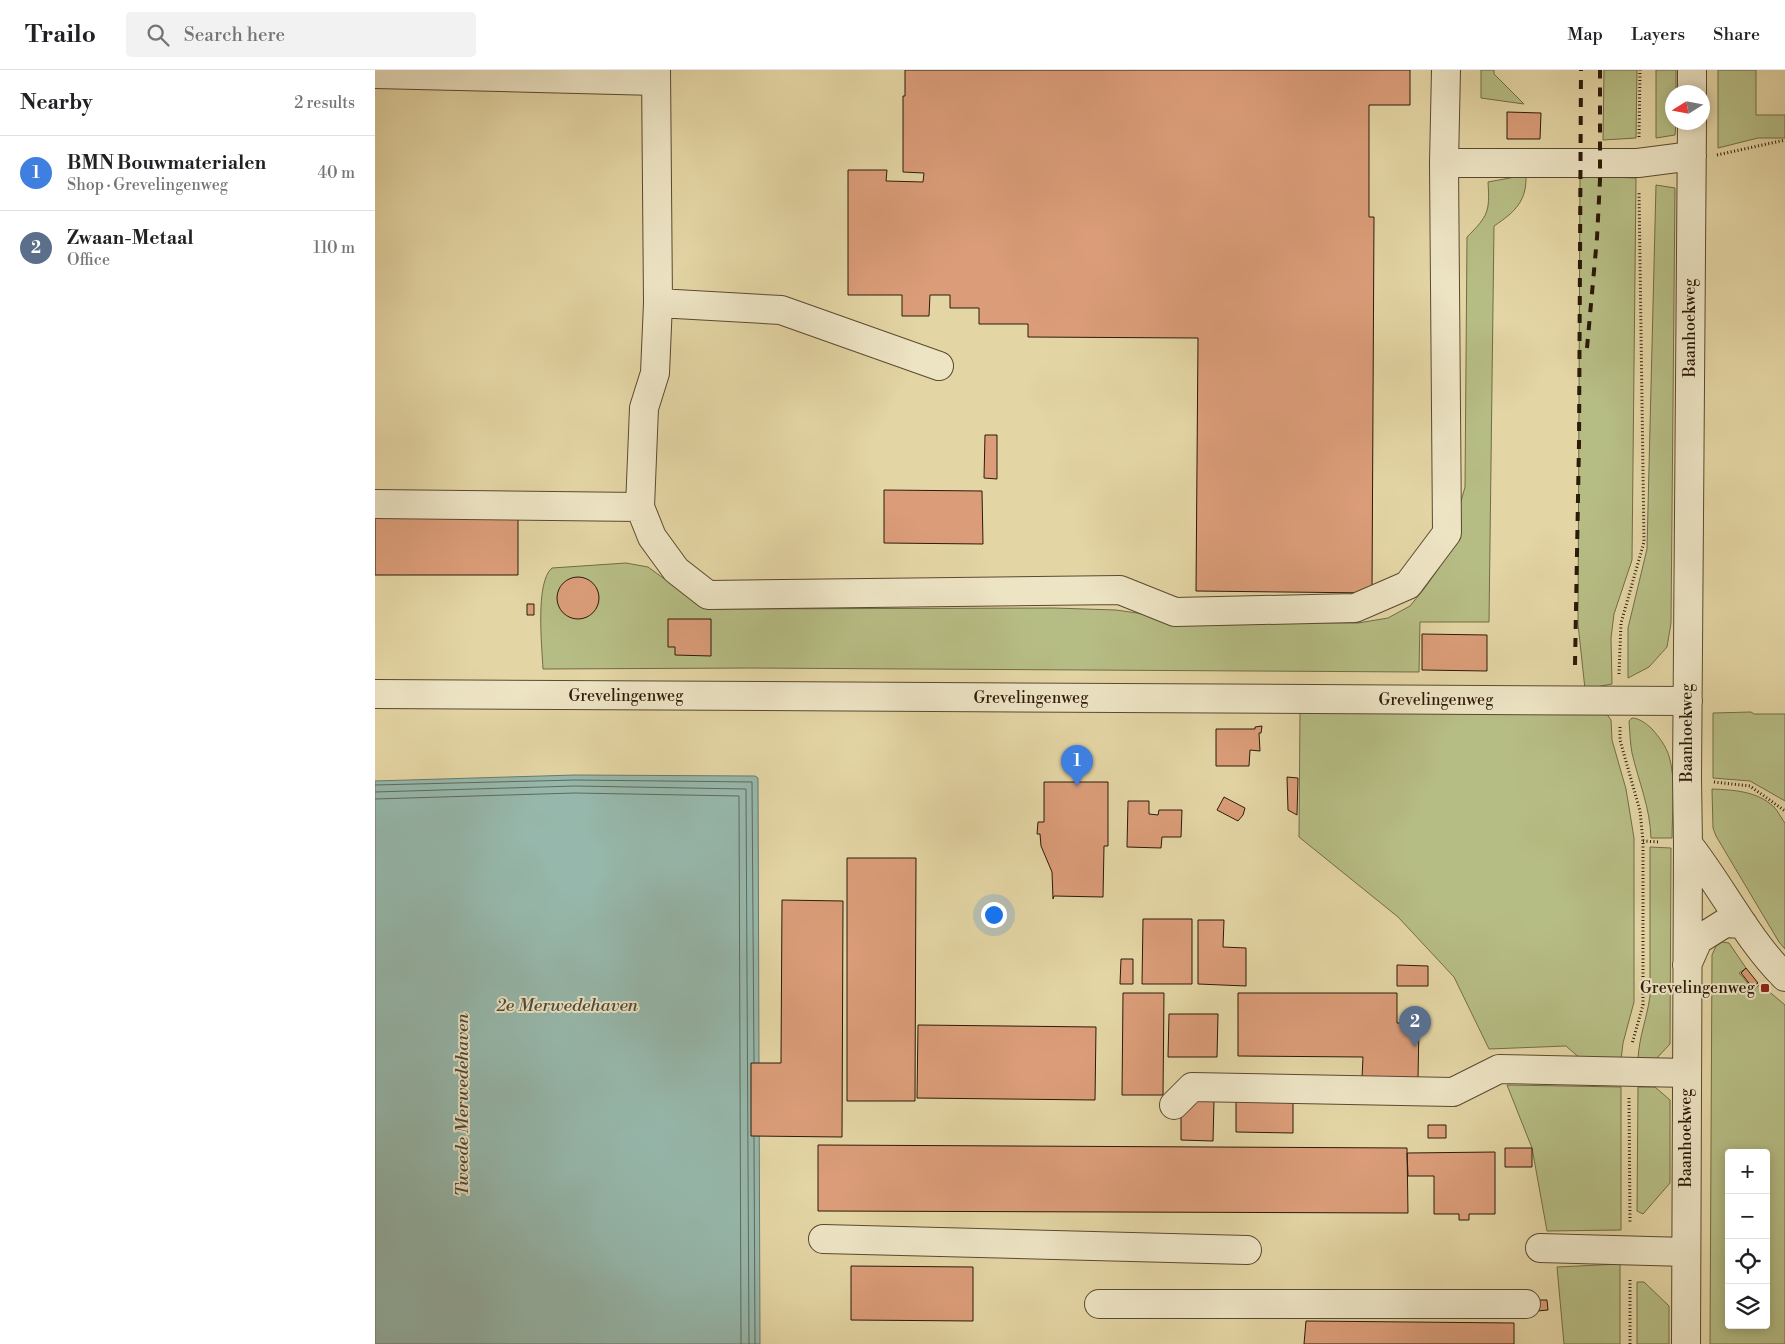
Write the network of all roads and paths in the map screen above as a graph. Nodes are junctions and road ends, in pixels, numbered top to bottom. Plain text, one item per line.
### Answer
1 (1446, 70) edge
2 (1692, 70) edge
3 (375, 74) edge
4 (656, 75) edge
5 (1692, 85) edge
6 (1692, 130) edge
7 (1785, 140) edge
8 (1692, 156) junction
9 (1444, 162) junction
10 (658, 303) junction
11 (939, 366) dead end
12 (375, 504) edge
13 (641, 507) junction
14 (375, 694) edge
15 (1687, 702) junction
16 (1687, 778) junction
17 (1785, 811) edge
18 (1688, 844) junction
19 (1743, 924) junction
20 (1687, 965) junction
21 (1785, 977) edge
22 (1687, 1072) junction
23 (1174, 1106) dead end
24 (823, 1239) dead end
25 (1540, 1248) dead end
26 (1247, 1250) dead end
27 (1686, 1252) junction
28 (1099, 1304) dead end
29 (1526, 1304) dead end
30 (1685, 1344) edge

1 - 9 street
2 - 5 street
3 - 4 street
4 - 10 street
6 - 8 street, Baanhoekweg
7 - 8 path
8 - 9 street
8 - 15 street, Baanhoekweg
9 - 13 street
10 - 11 street
10 - 13 street
12 - 13 street
14 - 15 street, Grevelingenweg
15 - 16 street, Baanhoekweg
16 - 17 path
16 - 18 street, Baanhoekweg
18 - 19 street
18 - 20 street, Baanhoekweg
19 - 20 street
19 - 21 street
20 - 22 street, Baanhoekweg
22 - 23 street
22 - 27 street, Baanhoekweg
24 - 26 street
25 - 27 street
27 - 30 street, Baanhoekweg
28 - 29 street

